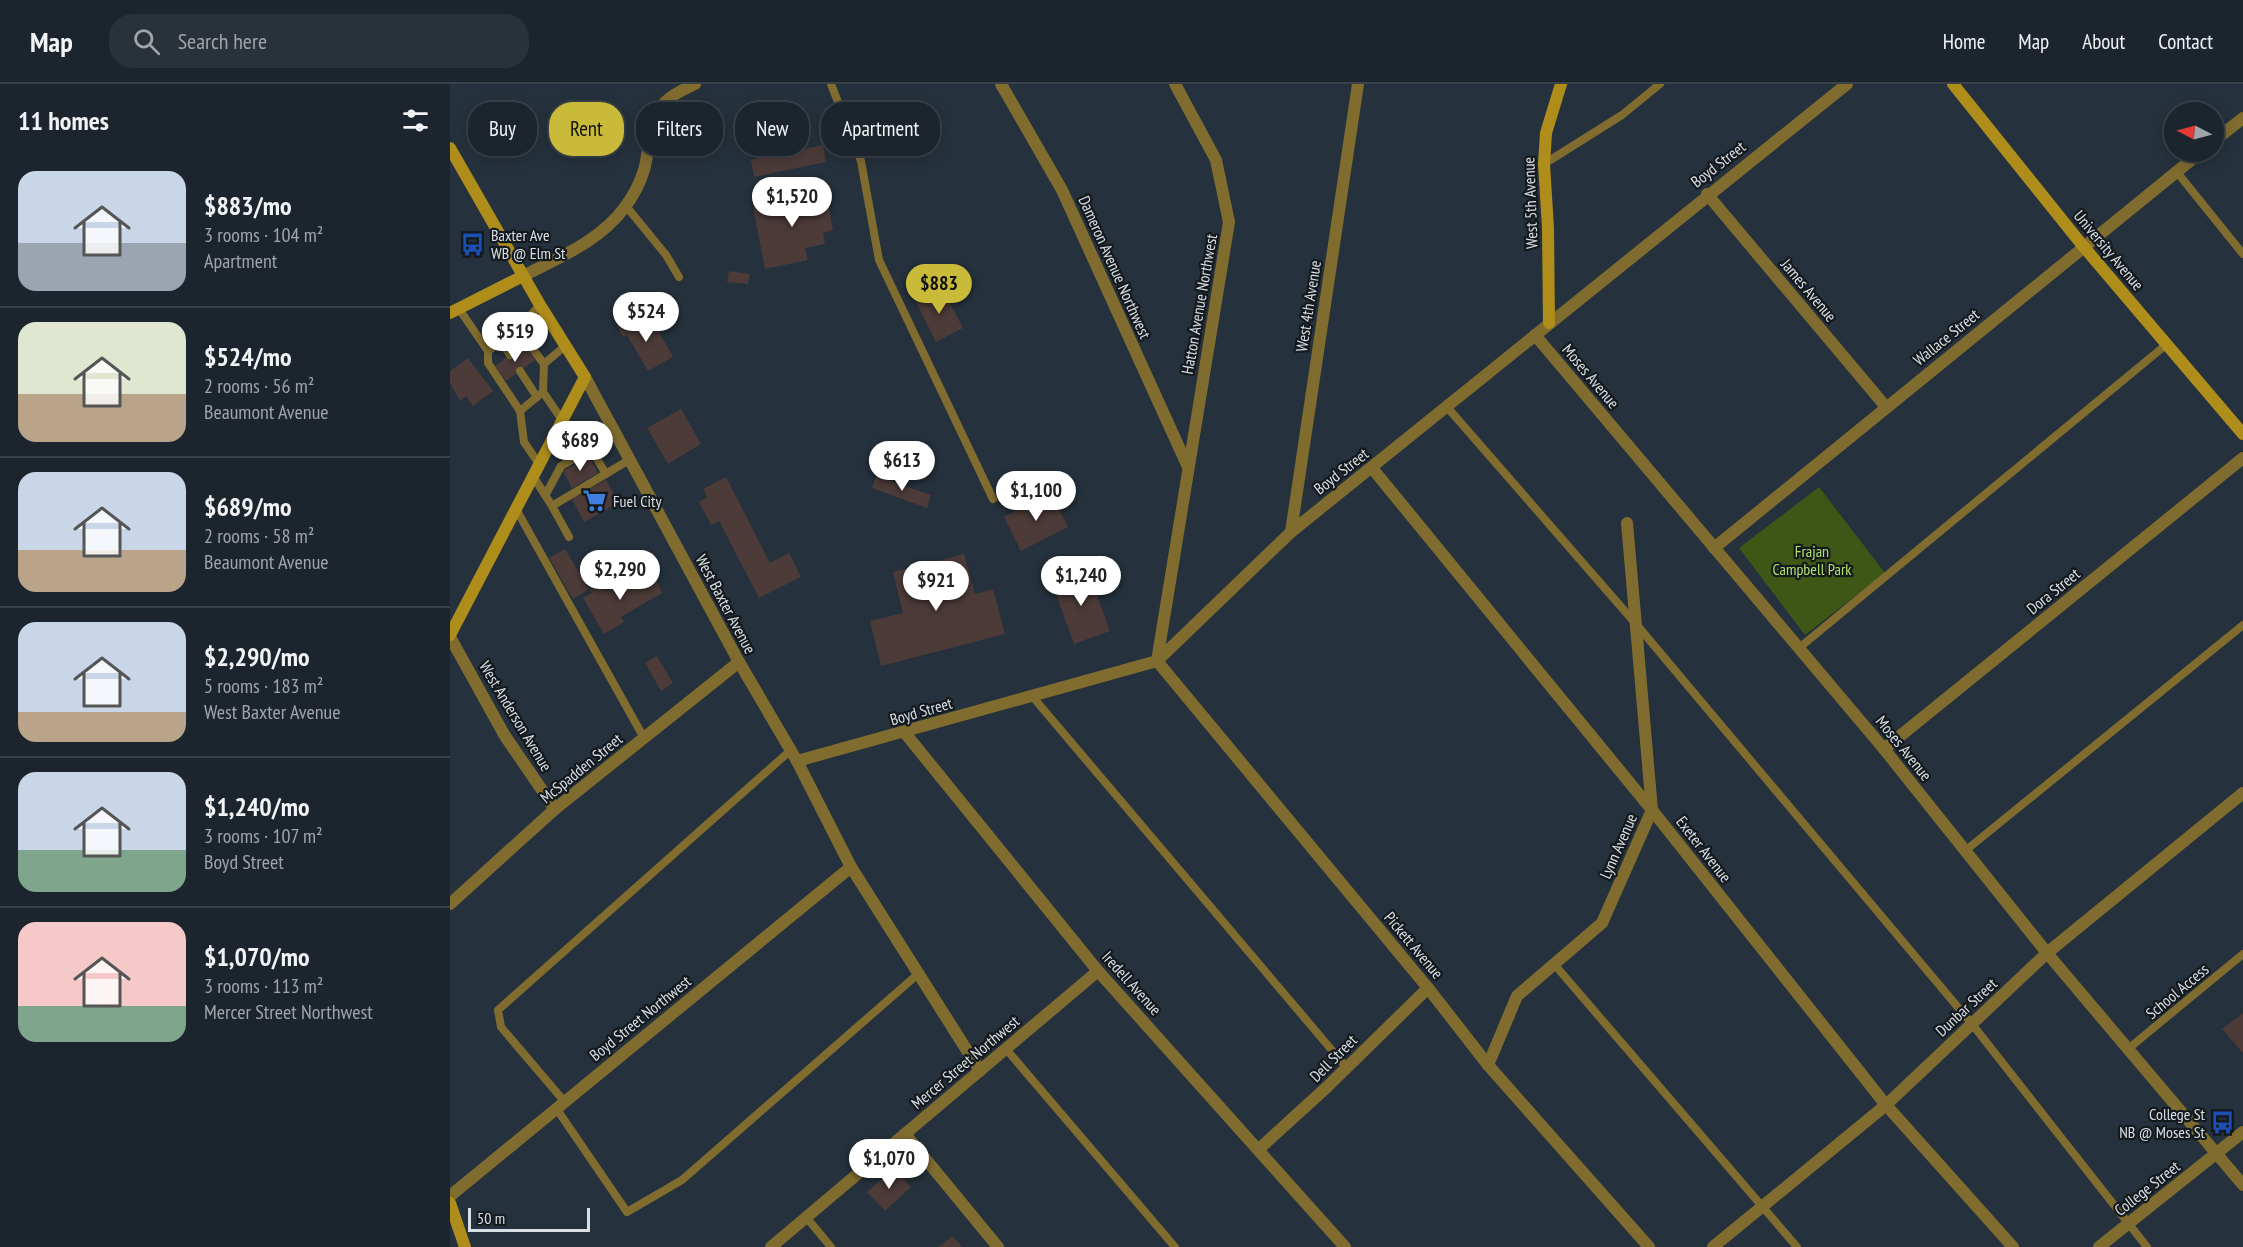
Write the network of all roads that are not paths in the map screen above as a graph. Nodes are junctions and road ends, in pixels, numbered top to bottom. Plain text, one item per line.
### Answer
1 (695, 84) edge
2 (831, 84) edge
3 (1001, 84) edge
4 (1174, 84) edge
5 (1358, 84) edge
6 (1561, 84) edge
7 (1659, 84) edge
8 (1846, 84) edge
9 (1953, 84) edge
10 (2243, 118) edge
11 (2224, 133) edge
12 (450, 148) edge
13 (2188, 162) edge
14 (1544, 164) junction
15 (2176, 171) junction
16 (1707, 194) junction
17 (626, 206) junction
18 (2084, 246) junction
19 (2243, 254) edge
20 (523, 276) junction
21 (679, 277) dead end
22 (540, 305) junction
23 (454, 311) edge
24 (1550, 323) junction
25 (518, 329) junction
26 (1535, 335) junction
27 (501, 340) junction
28 (2167, 344) junction
29 (566, 346) junction
30 (488, 351) junction
31 (510, 355) dead end
32 (544, 364) junction
33 (520, 371) dead end
34 (585, 377) junction
35 (540, 394) junction
36 (1447, 407) junction
37 (1887, 407) junction
38 (519, 411) junction
39 (562, 420) junction
40 (2243, 434) edge
41 (616, 435) junction
42 (591, 449) junction
43 (2243, 458) edge
44 (629, 460) junction
45 (539, 464) junction
46 (1188, 468) junction
47 (1372, 468) junction
48 (606, 474) junction
49 (533, 476) junction
50 (546, 494) junction
51 (993, 499) dead end
52 (552, 506) junction
53 (516, 509) junction
54 (1627, 523) dead end
55 (1291, 532) junction
56 (569, 537) dead end
57 (1714, 548) junction
58 (1636, 624) junction
59 (2243, 625) edge
60 (450, 636) edge
61 (1799, 648) junction
62 (1157, 661) junction
63 (739, 662) junction
64 (1032, 696) junction
65 (904, 733) junction
66 (644, 738) junction
67 (1884, 749) junction
68 (794, 755) junction
69 (2243, 793) edge
70 (555, 809) junction
71 (1652, 810) junction
72 (1965, 851) junction
73 (851, 867) junction
74 (450, 904) edge
75 (2046, 953) junction
76 (2243, 954) edge
77 (1554, 964) junction
78 (1098, 971) junction
79 (918, 974) junction
80 (1428, 988) junction
81 (1972, 1024) junction
82 (1006, 1049) junction
83 (2128, 1049) junction
84 (1488, 1065) junction
85 (1347, 1068) junction
86 (980, 1071) junction
87 (560, 1104) junction
88 (1886, 1105) junction
89 (2243, 1132) edge
90 (905, 1134) junction
91 (1258, 1149) junction
92 (2217, 1154) junction
93 (2243, 1185) edge
94 (450, 1196) edge
95 (450, 1203) edge
96 (1762, 1207) junction
97 (806, 1217) junction
98 (2128, 1224) junction
99 (465, 1247) edge
100 (771, 1247) edge
101 (831, 1247) edge
102 (998, 1247) edge
103 (1175, 1247) edge
104 (1345, 1247) edge
105 (1649, 1247) edge
106 (1713, 1247) edge
107 (1797, 1247) edge
108 (2013, 1247) edge
109 (2099, 1247) edge
110 (2146, 1247) edge

1 - 17 street
2 - 51 lane
3 - 46 street, Dameron Avenue Northwest
4 - 46 street, Hatton Avenue Northwest
5 - 55 street, West 4th Avenue
6 - 14 street, West 5th Avenue
7 - 14 lane
8 - 16 street, Boyd Street
9 - 18 street, University Avenue
10 - 11 street
12 - 20 street, West Baxter Avenue
13 - 15 street, Wallace Street
14 - 24 street, West 5th Avenue
15 - 18 street, Wallace Street
15 - 19 lane
16 - 24 street, Boyd Street
16 - 37 street, James Avenue
17 - 20 street
17 - 21 lane
18 - 28 street, University Avenue
18 - 37 street, Wallace Street
20 - 22 street, West Baxter Avenue
20 - 23 street
22 - 25 lane
22 - 29 street, West Baxter Avenue
23 - 30 lane
24 - 26 street, Boyd Street
25 - 27 lane
25 - 32 lane
26 - 36 street, Boyd Street
26 - 57 street, Moses Avenue
27 - 30 lane
27 - 31 lane
28 - 40 street, University Avenue
28 - 61 lane
29 - 32 lane
29 - 34 street, West Baxter Avenue
30 - 38 lane
32 - 35 lane
33 - 35 lane
34 - 39 street
34 - 41 street, West Baxter Avenue
35 - 38 lane
35 - 39 lane
36 - 47 street, Boyd Street
36 - 58 lane
37 - 57 street, Wallace Street
38 - 45 lane
39 - 45 street
41 - 42 lane
41 - 44 street, West Baxter Avenue
42 - 48 lane
42 - 50 lane
43 - 67 street, Dora Street
44 - 48 lane
44 - 63 street, West Baxter Avenue
45 - 49 street
46 - 62 street, Hatton Avenue Northwest
47 - 55 street, Boyd Street
47 - 71 street, Exeter Avenue
48 - 52 lane
49 - 50 lane
49 - 53 street
50 - 52 lane
52 - 56 lane
53 - 60 street
53 - 66 lane
54 - 58 street, Lynn Avenue
55 - 62 street, Boyd Street
57 - 61 street, Moses Avenue
58 - 71 street, Lynn Avenue
58 - 81 lane
59 - 72 lane
60 - 70 street, West Anderson Avenue
61 - 67 street, Moses Avenue
62 - 64 street, Boyd Street
62 - 80 street, Pickett Avenue
63 - 66 street, McSpadden Street
63 - 68 street, West Baxter Avenue
64 - 65 street, Boyd Street
64 - 85 lane
65 - 68 street, Boyd Street
65 - 78 street, Iredell Avenue
66 - 70 street, McSpadden Street
67 - 72 street, Moses Avenue
68 - 73 street, West Baxter Avenue
68 - 87 lane
69 - 75 street, Dunbar Street
70 - 74 street, McSpadden Street
71 - 77 street, Lynn Avenue
71 - 88 street, Exeter Avenue
72 - 75 street, Moses Avenue
73 - 79 street, West Baxter Avenue
73 - 87 street, Boyd Street Northwest
75 - 81 street, Dunbar Street
75 - 83 street, Moses Avenue
76 - 83 lane, School Access
77 - 84 street, Lynn Avenue
77 - 96 lane
78 - 82 street, Mercer Street Northwest
78 - 91 street, Iredell Avenue
79 - 86 street, West Baxter Avenue
79 - 87 lane
80 - 84 street, Pickett Avenue
80 - 85 street, Dell Street
81 - 88 street, Dunbar Street
81 - 98 lane
82 - 86 street, Mercer Street Northwest
82 - 103 lane
83 - 92 street, Moses Avenue
84 - 105 street, Pickett Avenue
85 - 91 street, Dell Street
86 - 90 street, Mercer Street Northwest
87 - 94 street, Boyd Street Northwest
88 - 96 street, Dunbar Street
88 - 108 street, Exeter Avenue
89 - 92 street, College Street
90 - 97 street, Mercer Street Northwest
90 - 102 street
91 - 104 street, Iredell Avenue
92 - 93 street, Moses Avenue
92 - 98 street, College Street
95 - 99 street
96 - 106 street, Dunbar Street
96 - 107 lane
97 - 100 street, Mercer Street Northwest
97 - 101 lane
98 - 109 street, College Street
98 - 110 lane

